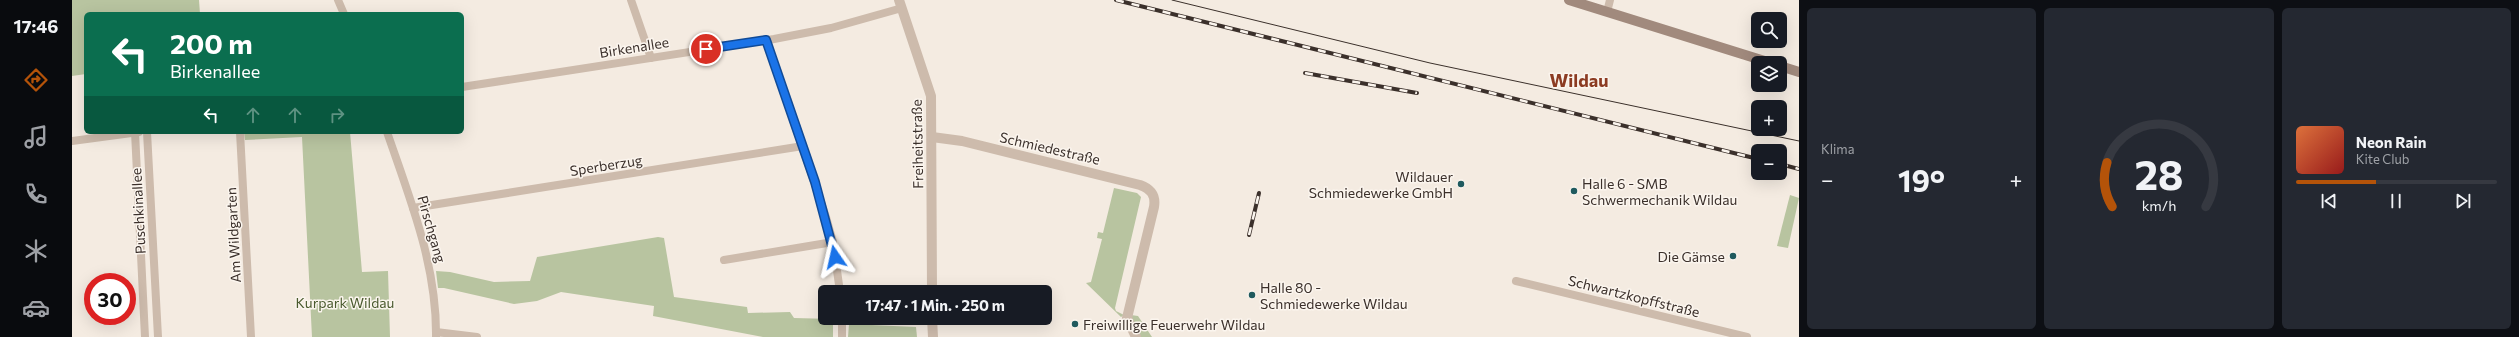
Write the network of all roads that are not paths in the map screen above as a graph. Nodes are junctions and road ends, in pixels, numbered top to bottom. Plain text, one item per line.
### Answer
1 (338, 0) edge
2 (631, 0) edge
3 (1569, 0) edge
4 (1610, 0) edge
5 (900, 4) edge
6 (343, 12) edge
7 (1607, 12) junction
8 (766, 40) junction
9 (1751, 57) edge
10 (650, 58) junction
11 (1787, 68) edge
12 (1799, 72) edge
13 (464, 87) edge
14 (121, 134) edge
15 (135, 134) edge
16 (147, 134) edge
17 (240, 134) edge
18 (388, 134) edge
19 (932, 137) junction
20 (72, 141) edge
21 (803, 146) junction
22 (414, 208) junction
23 (833, 242) junction
24 (724, 260) dead end
25 (1516, 281) dead end
26 (839, 285) edge
27 (932, 285) edge
28 (842, 325) edge
29 (932, 325) edge
30 (436, 335) edge
31 (145, 337) edge
32 (158, 337) edge
33 (251, 337) edge
34 (477, 337) edge
35 (842, 337) edge
36 (932, 337) edge
37 (1136, 337) edge
38 (1747, 337) edge

1 - 6 street
2 - 10 street
3 - 7 main road
4 - 7 street
5 - 8 street, Birkenallee
5 - 19 street, Freiheitstraße
7 - 9 main road
8 - 10 street, Birkenallee
8 - 21 street
10 - 13 street, Birkenallee
11 - 12 main road
14 - 20 street
15 - 31 street, Puschkinallee
16 - 32 street, Puschkinallee
17 - 33 street, Am Wildgarten
18 - 22 street, Pirschgang
19 - 27 street, Freiheitstraße
19 - 37 street, Schmiedestraße
21 - 22 street, Sperberzug
21 - 23 street
22 - 30 street, Pirschgang
23 - 24 street
23 - 26 street
25 - 38 street, Schwartzkopffstraße
28 - 35 street
29 - 36 street
30 - 34 street

